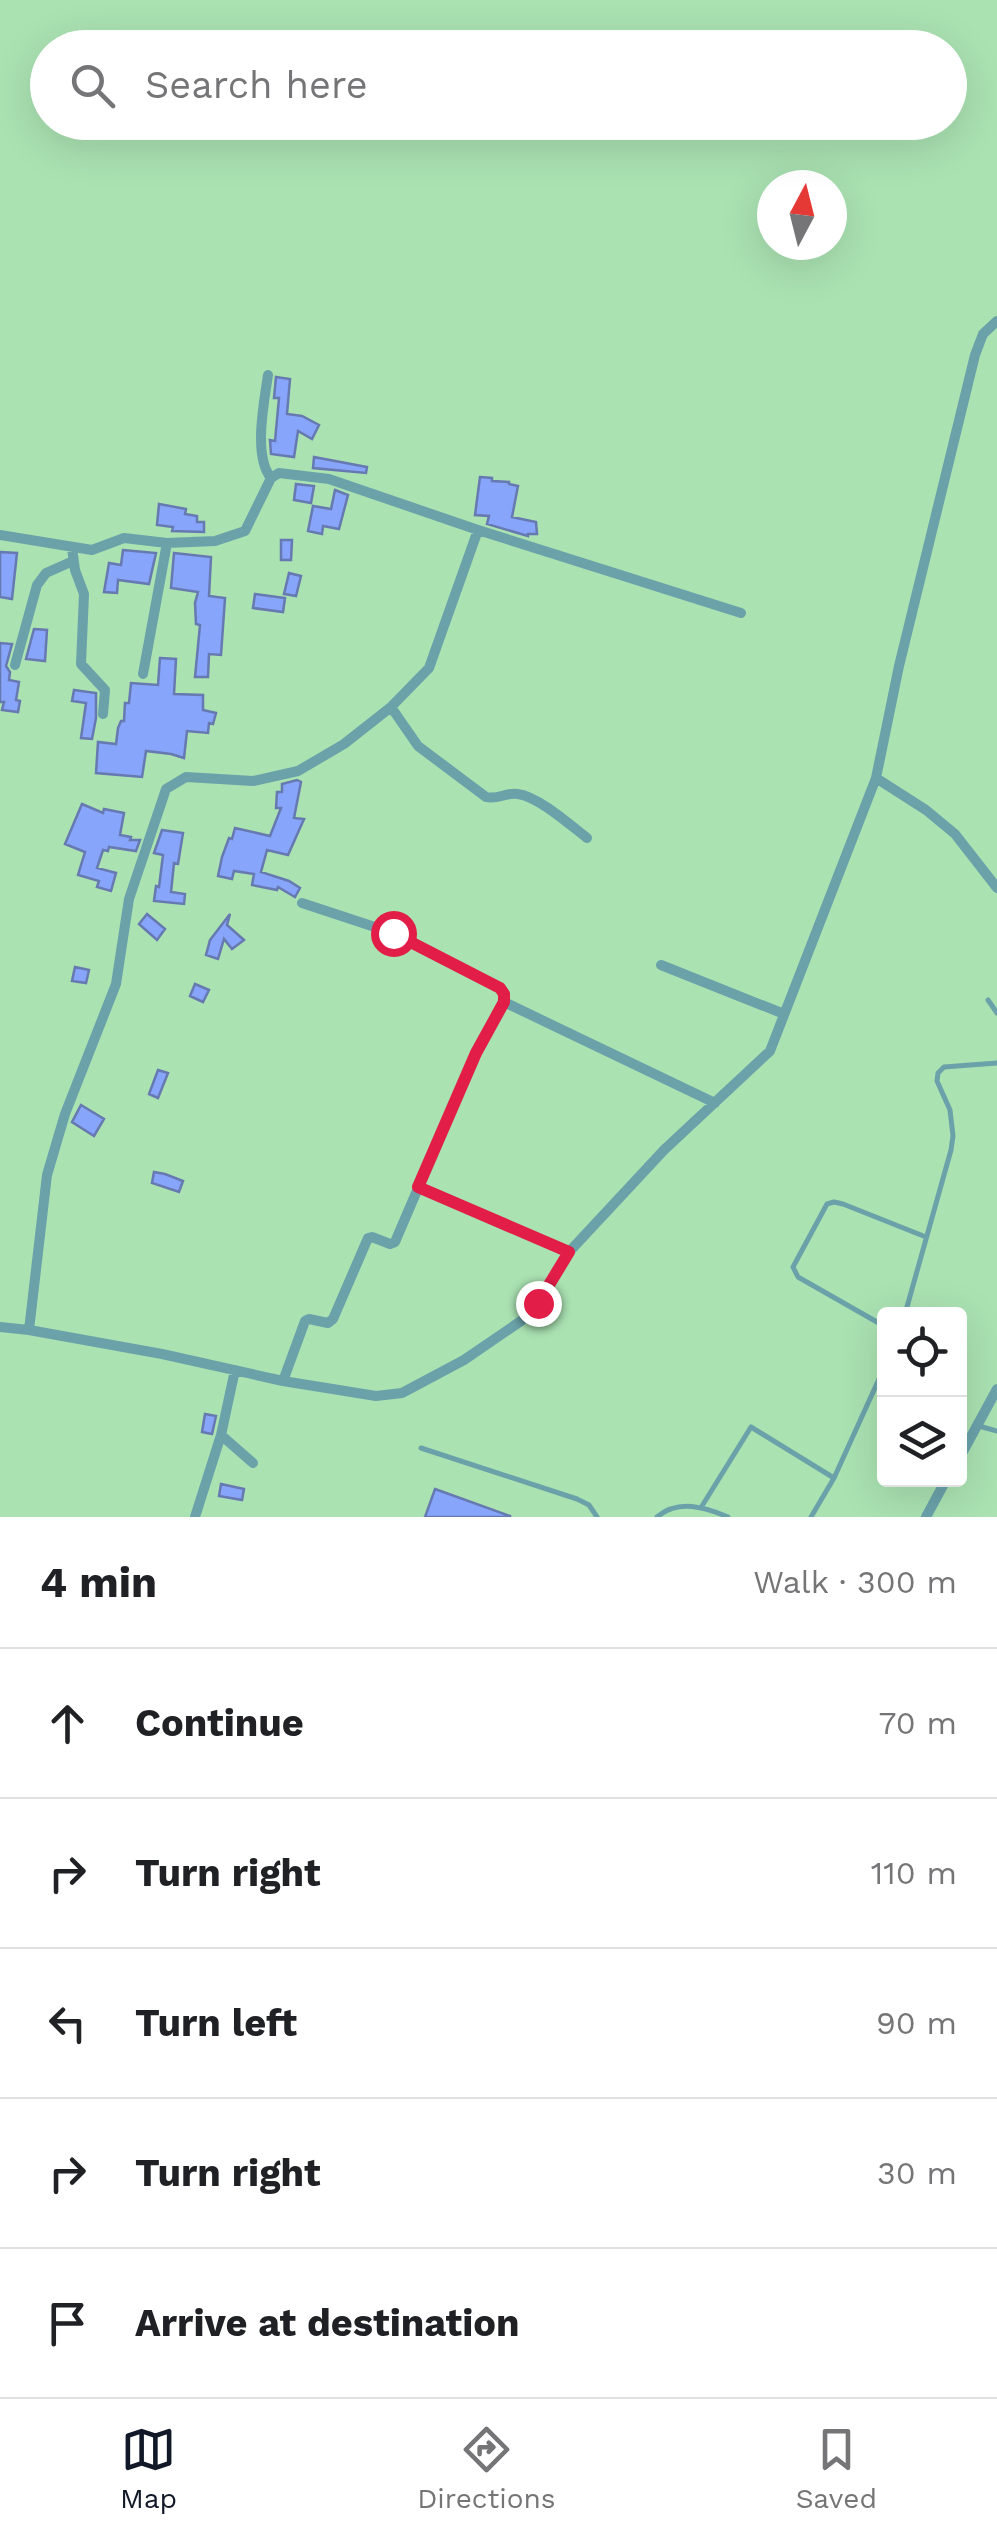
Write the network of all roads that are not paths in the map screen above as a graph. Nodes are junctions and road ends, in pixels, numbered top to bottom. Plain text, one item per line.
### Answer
1 (992, 325) edge
2 (268, 376) dead end
3 (271, 478) junction
4 (478, 530) junction
5 (0, 535) edge
6 (167, 543) junction
7 (72, 548) junction
8 (73, 562) junction
9 (742, 613) dead end
10 (15, 664) dead end
11 (143, 674) dead end
12 (391, 707) junction
13 (104, 714) dead end
14 (876, 778) junction
15 (587, 838) dead end
16 (997, 888) edge
17 (302, 903) dead end
18 (661, 965) dead end
19 (988, 1000) dead end
20 (504, 1002) junction
21 (997, 1013) edge
22 (784, 1014) junction
23 (997, 1064) edge
24 (715, 1103) junction
25 (418, 1187) junction
26 (926, 1238) junction
27 (569, 1252) junction
28 (907, 1307) edge
29 (877, 1322) edge
30 (0, 1327) edge
31 (30, 1330) junction
32 (235, 1370) junction
33 (284, 1382) junction
34 (877, 1383) edge
35 (997, 1389) edge
36 (979, 1426) junction
37 (997, 1431) edge
38 (221, 1434) junction
39 (967, 1446) edge
40 (421, 1448) dead end
41 (253, 1463) dead end
42 (834, 1478) junction
43 (942, 1487) edge
44 (702, 1506) junction
45 (195, 1517) edge
46 (597, 1517) edge
47 (657, 1517) edge
48 (728, 1517) edge
49 (811, 1517) edge
50 (926, 1517) edge

1 - 14 street
2 - 3 street
3 - 4 street
3 - 6 street
4 - 9 street
4 - 12 street
5 - 7 street
6 - 7 street
6 - 11 street
7 - 8 street
8 - 10 street
8 - 13 street
12 - 15 street
12 - 31 street
14 - 16 street
14 - 22 street
17 - 20 street
18 - 22 street
19 - 21 lane
20 - 24 street
20 - 25 street
22 - 24 street
23 - 26 lane
24 - 27 street
25 - 27 street
25 - 33 street
26 - 28 lane
26 - 29 lane
27 - 33 street
30 - 31 street
31 - 32 street
32 - 33 street
32 - 38 street
34 - 42 lane
35 - 36 street
36 - 37 lane
36 - 39 street
38 - 41 street
38 - 45 street
40 - 46 lane
42 - 44 lane
42 - 49 lane
43 - 50 street
44 - 47 lane
44 - 48 lane

